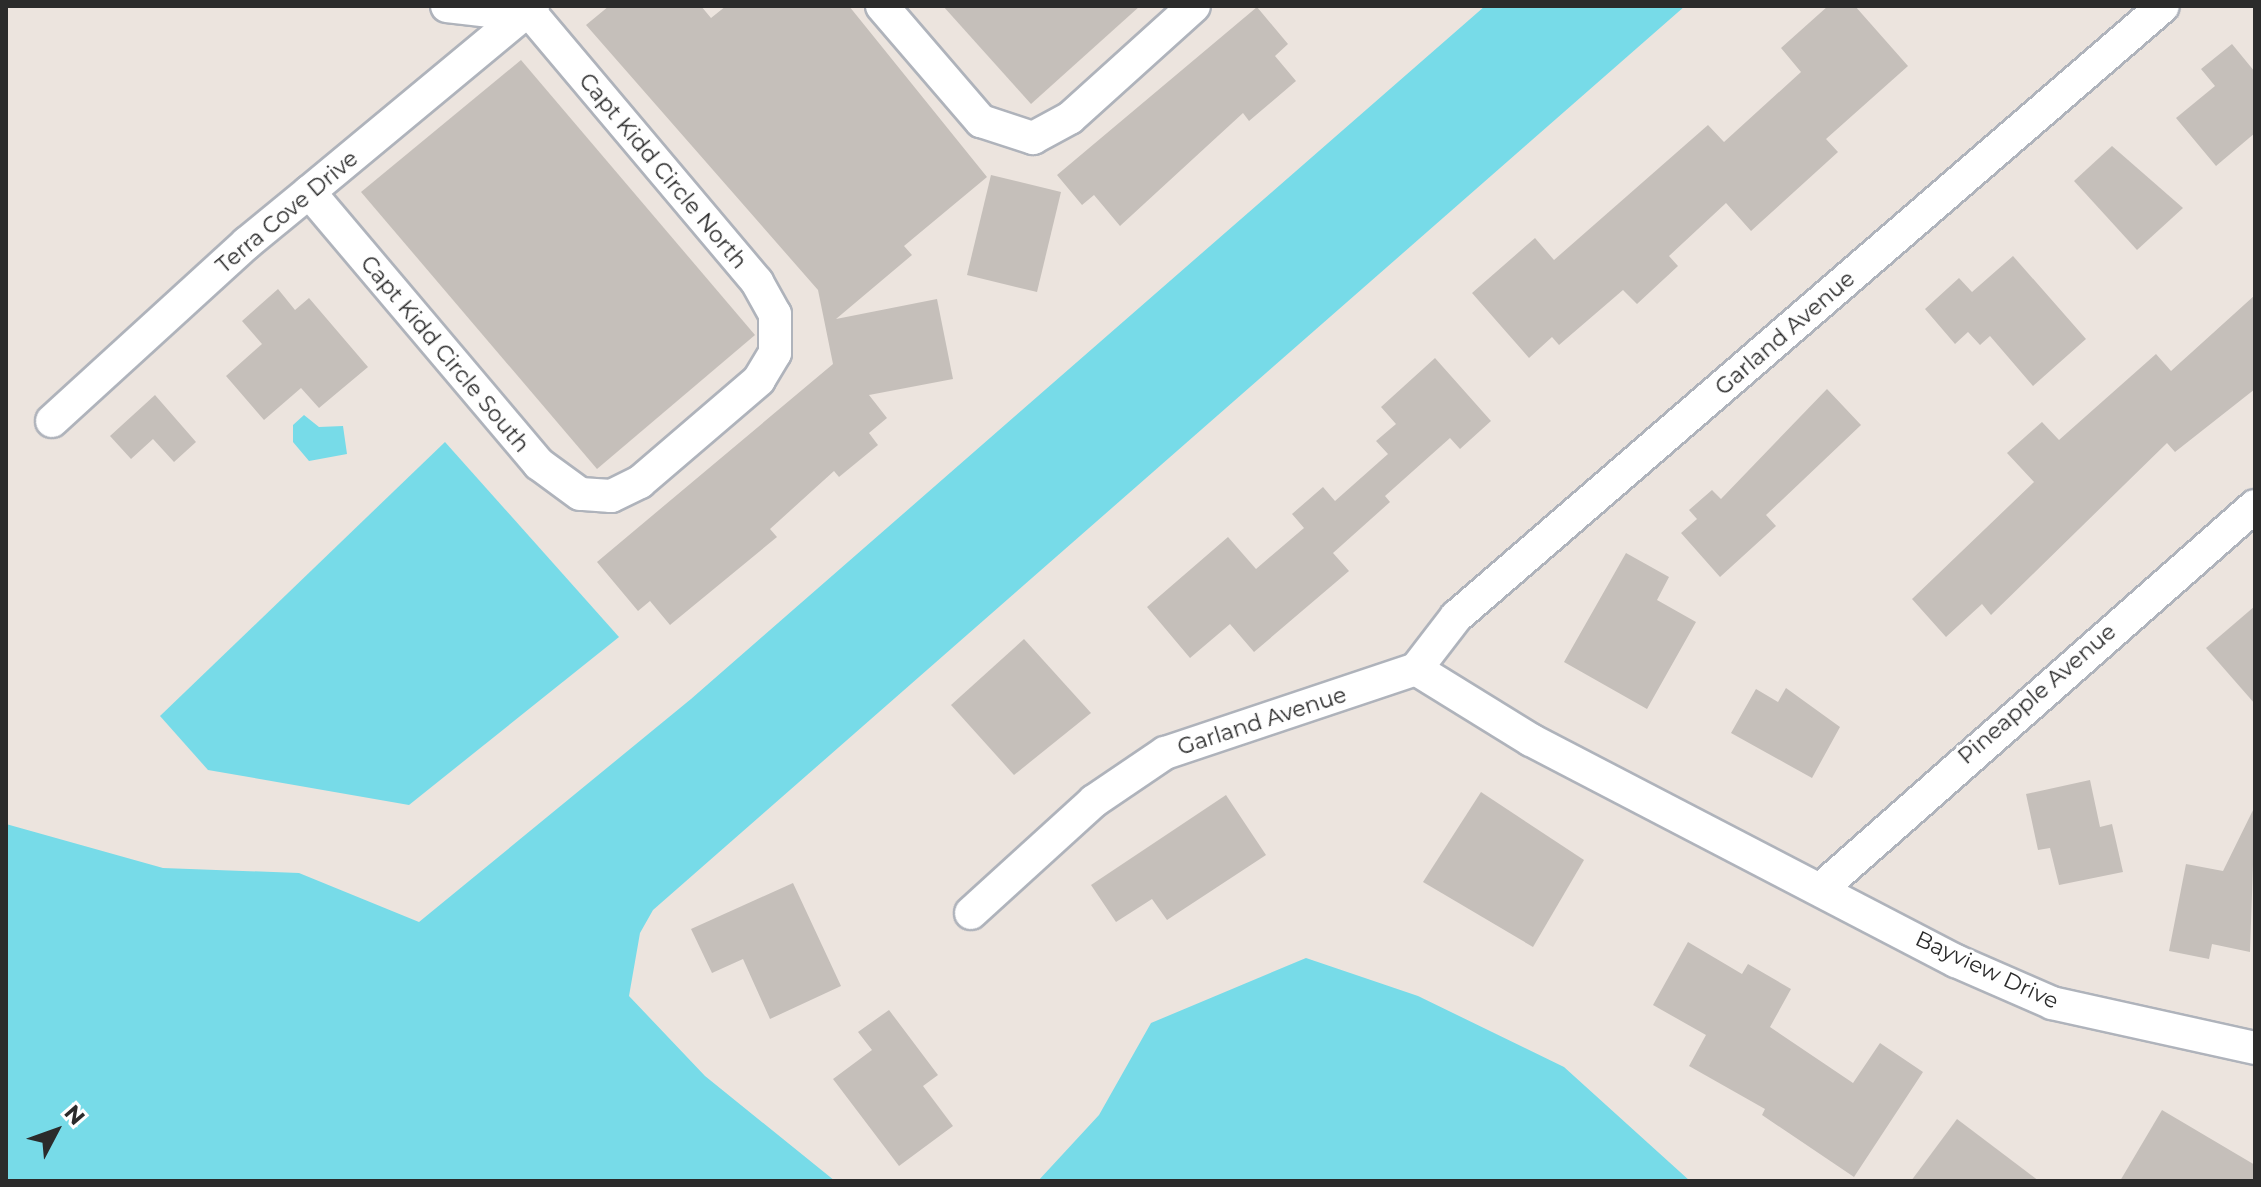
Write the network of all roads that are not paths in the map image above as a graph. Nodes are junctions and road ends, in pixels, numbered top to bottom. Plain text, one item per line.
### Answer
1 (447, 6) edge
2 (882, 6) edge
3 (1194, 6) edge
4 (2163, 6) edge
5 (531, 8) edge
6 (309, 192) junction
7 (52, 421) dead end
8 (595, 497) joint
9 (2255, 506) edge
10 (1416, 669) junction
11 (1823, 887) junction
12 (971, 913) dead end
13 (2255, 1048) edge

1 - 5 street
2 - 3 street
4 - 10 street, Garland Avenue
5 - 6 street, Terra Cove Drive
5 - 8 street, Capt Kidd Circle North
6 - 7 street, Terra Cove Drive
6 - 8 street, Capt Kidd Circle South
9 - 11 street, Pineapple Avenue
10 - 11 street
10 - 12 street, Garland Avenue
11 - 13 street, Bayview Drive

